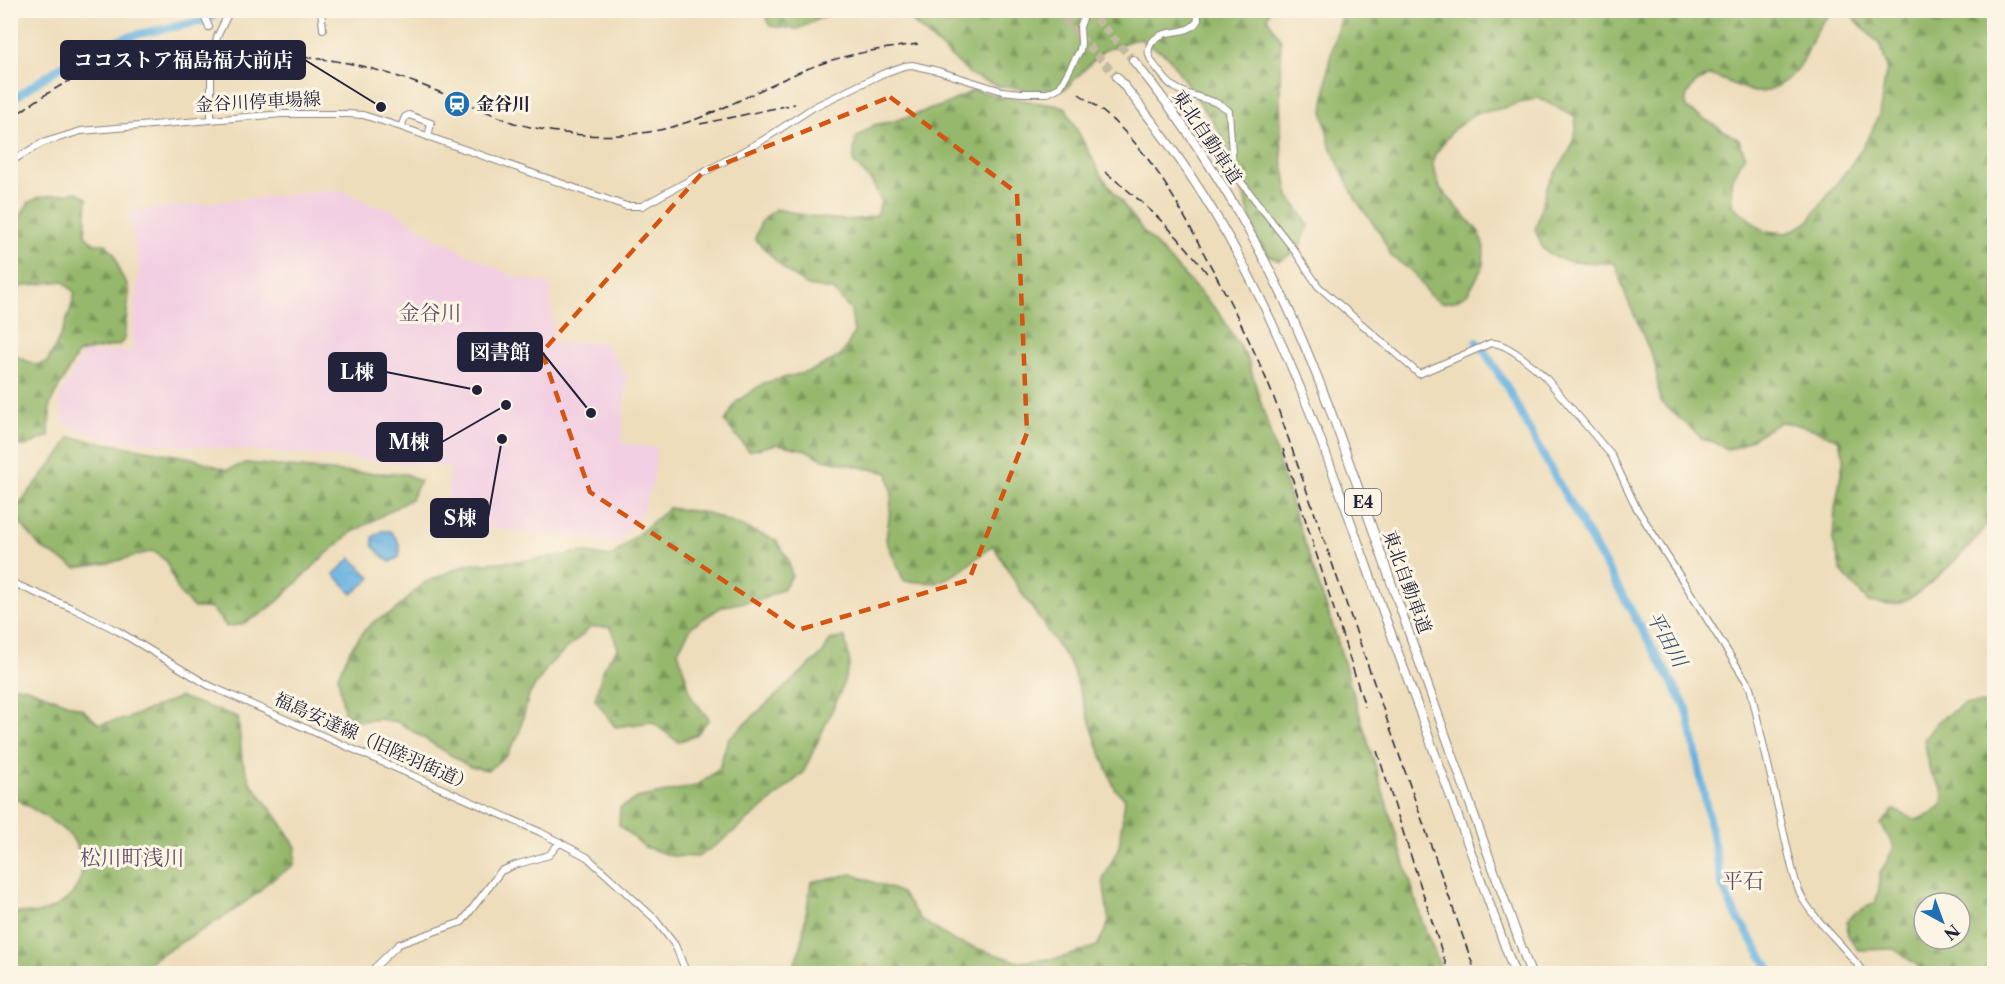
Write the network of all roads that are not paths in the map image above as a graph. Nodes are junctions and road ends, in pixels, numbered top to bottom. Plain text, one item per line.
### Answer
1 (202, 10) edge
2 (230, 10) edge
3 (321, 10) edge
4 (1086, 10) edge
5 (1197, 10) edge
6 (207, 24) dead end
7 (323, 29) dead end
8 (1133, 60) tunnel mouth
9 (1118, 77) tunnel mouth
10 (211, 120) junction
11 (401, 127) junction
12 (428, 136) junction
13 (10, 162) edge
14 (10, 582) edge
15 (560, 842) junction
16 (368, 974) edge
17 (687, 974) edge
18 (1515, 974) edge
19 (1531, 974) edge
20 (1864, 974) edge

1 - 6 street
2 - 10 street, bridge
3 - 7 street
4 - 12 street, 金谷川停車場線
5 - 20 street
8 - 19 highway, 東北自動車道 / E4
9 - 18 highway, 東北自動車道 / E4
10 - 11 street, 金谷川停車場線
10 - 13 street, 金谷川停車場線
11 - 12 street, 金谷川停車場線
11 - 12 street
14 - 15 street, 福島安達線（旧陸羽街道）
15 - 16 street
15 - 17 street, 福島安達線（旧陸羽街道）

